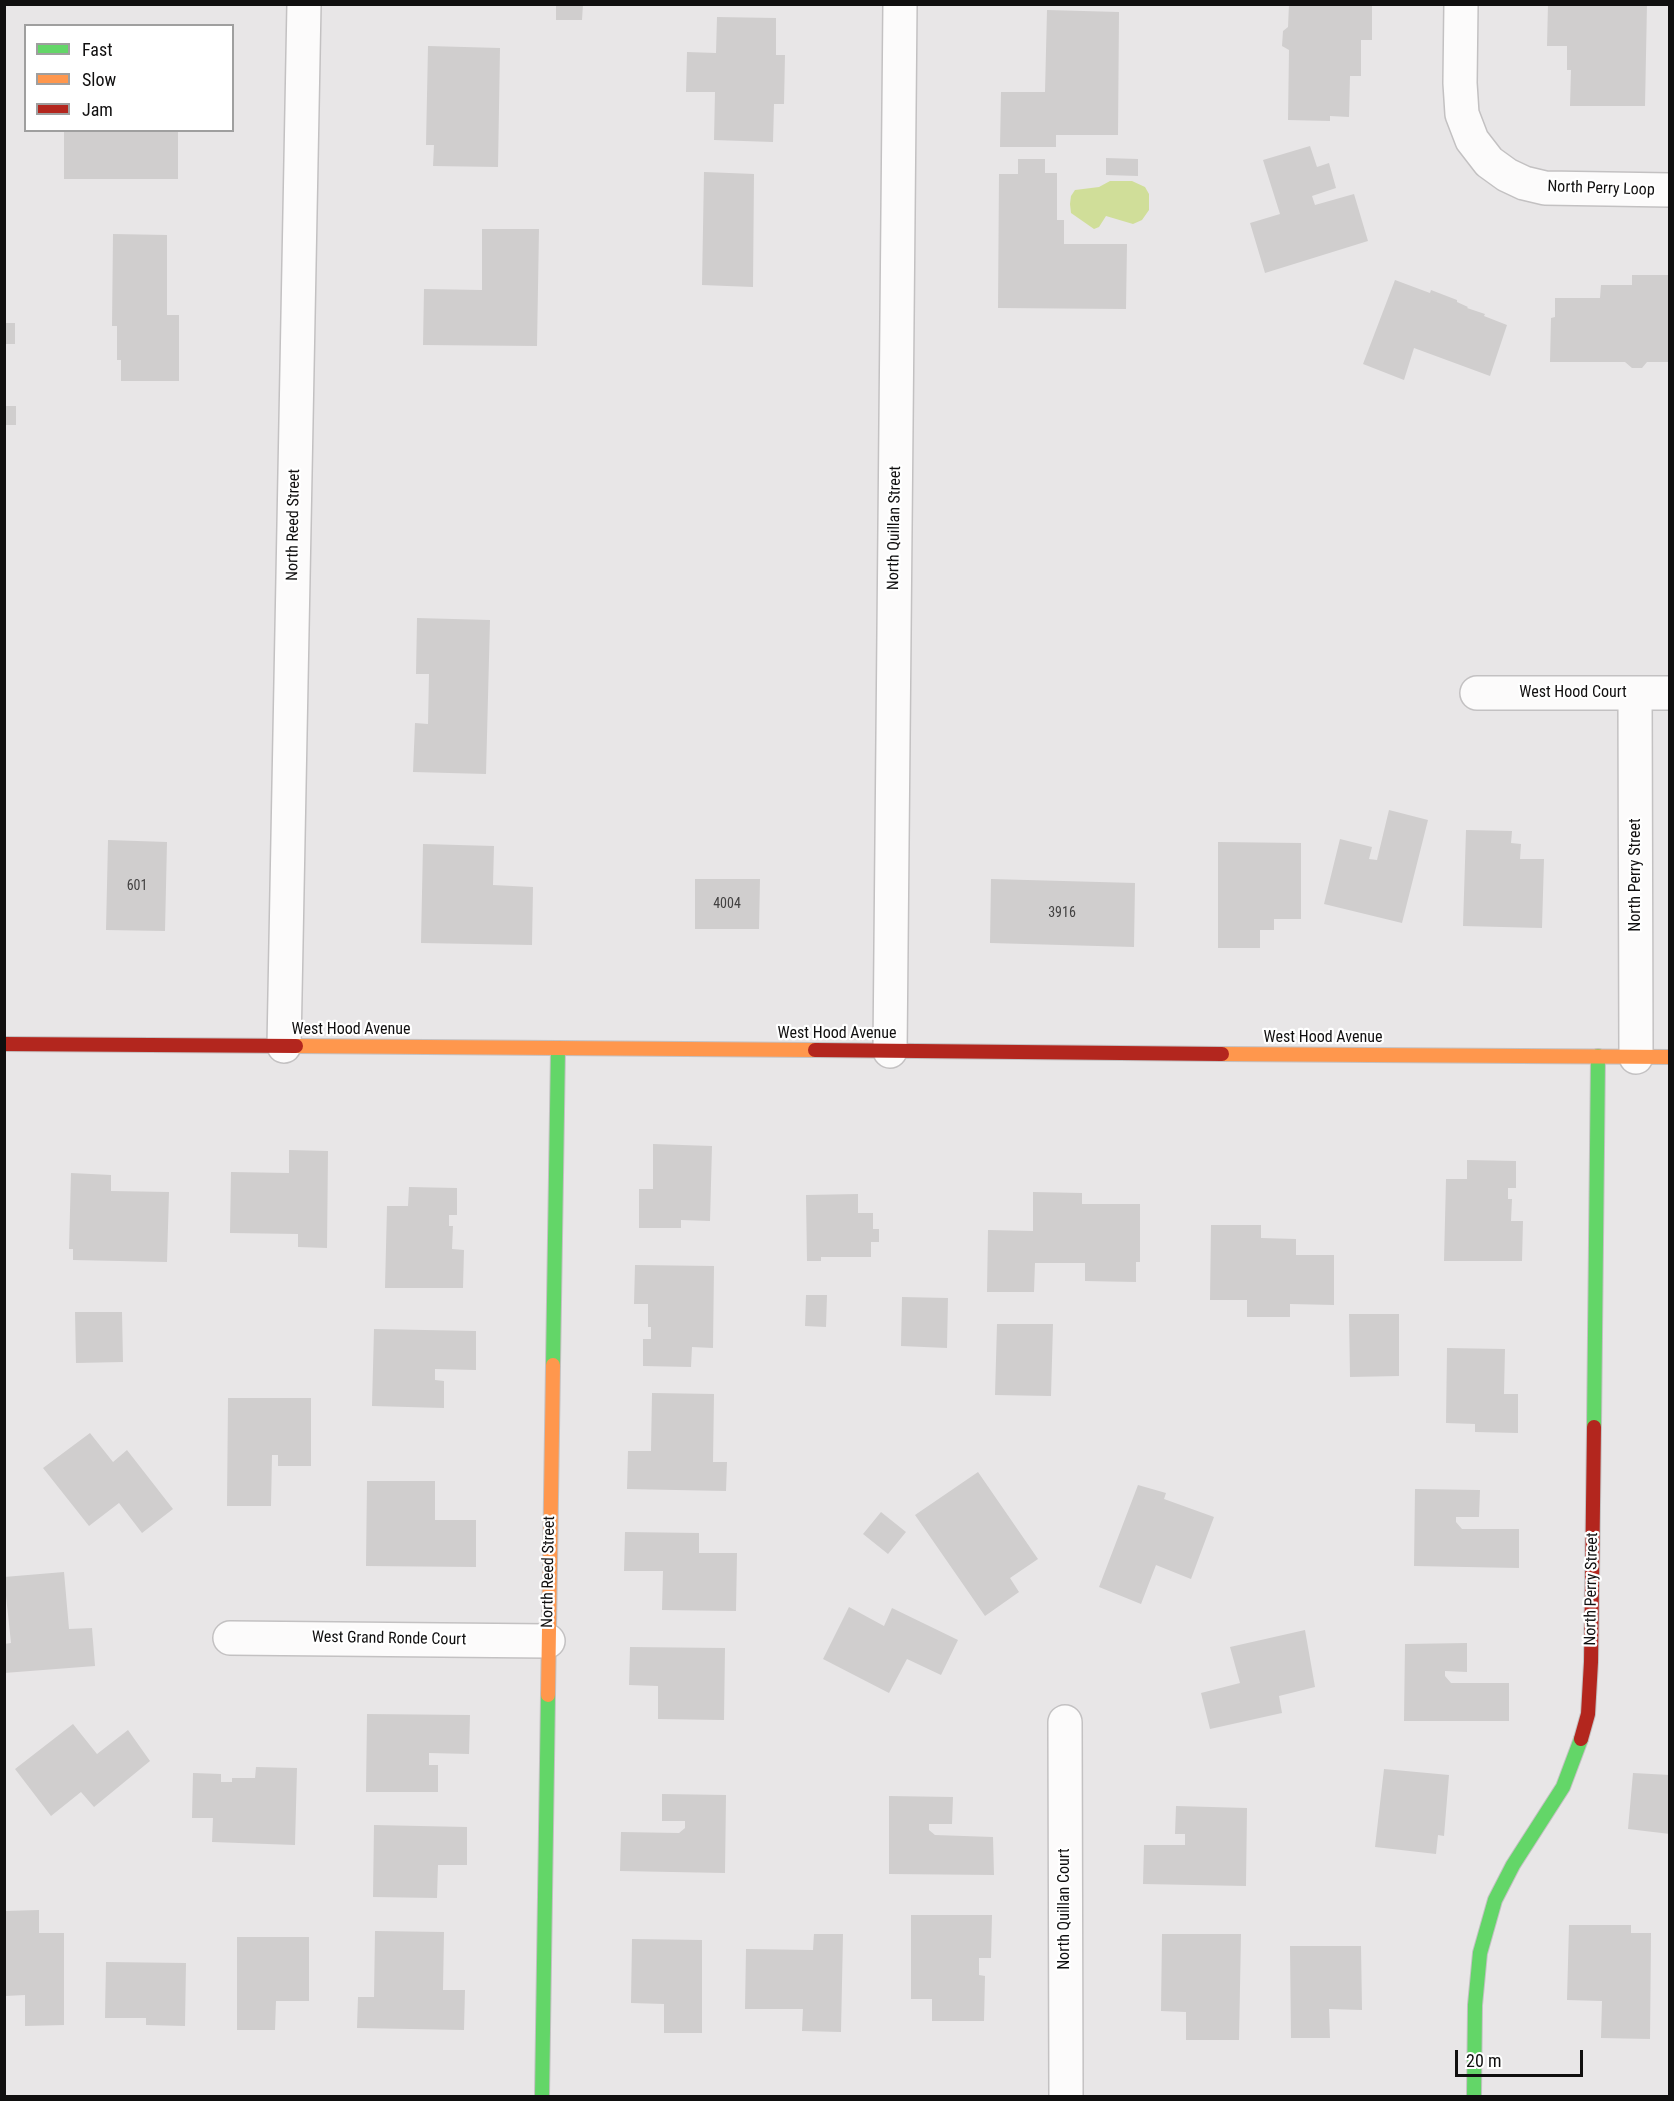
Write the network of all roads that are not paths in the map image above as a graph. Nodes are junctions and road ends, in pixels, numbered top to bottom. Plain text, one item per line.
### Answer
1 (304, 4) edge
2 (900, 4) edge
3 (1461, 4) edge
4 (1670, 190) edge
5 (1477, 693) dead end
6 (1635, 693) junction
7 (1670, 693) edge
8 (4, 1044) edge
9 (284, 1046) junction
10 (558, 1048) junction
11 (890, 1051) junction
12 (1599, 1056) junction
13 (1636, 1057) junction
14 (1670, 1058) edge
15 (230, 1638) dead end
16 (548, 1641) junction
17 (1065, 1722) dead end
18 (542, 2097) edge
19 (1066, 2097) edge
20 (1474, 2097) edge

1 - 9 street, North Reed Street
2 - 11 street, North Quillan Street
3 - 4 street, North Perry Loop
5 - 6 street, West Hood Court
6 - 7 street, West Hood Court
6 - 13 street, North Perry Street
8 - 9 street, West Hood Avenue
9 - 10 street, West Hood Avenue
10 - 11 street, West Hood Avenue
10 - 16 street, North Reed Street
11 - 12 street, West Hood Avenue
12 - 13 street, West Hood Avenue
12 - 20 street, North Perry Street
13 - 14 street, West Hood Avenue
15 - 16 street, West Grand Ronde Court
16 - 18 street, North Reed Street
17 - 19 street, North Quillan Court

